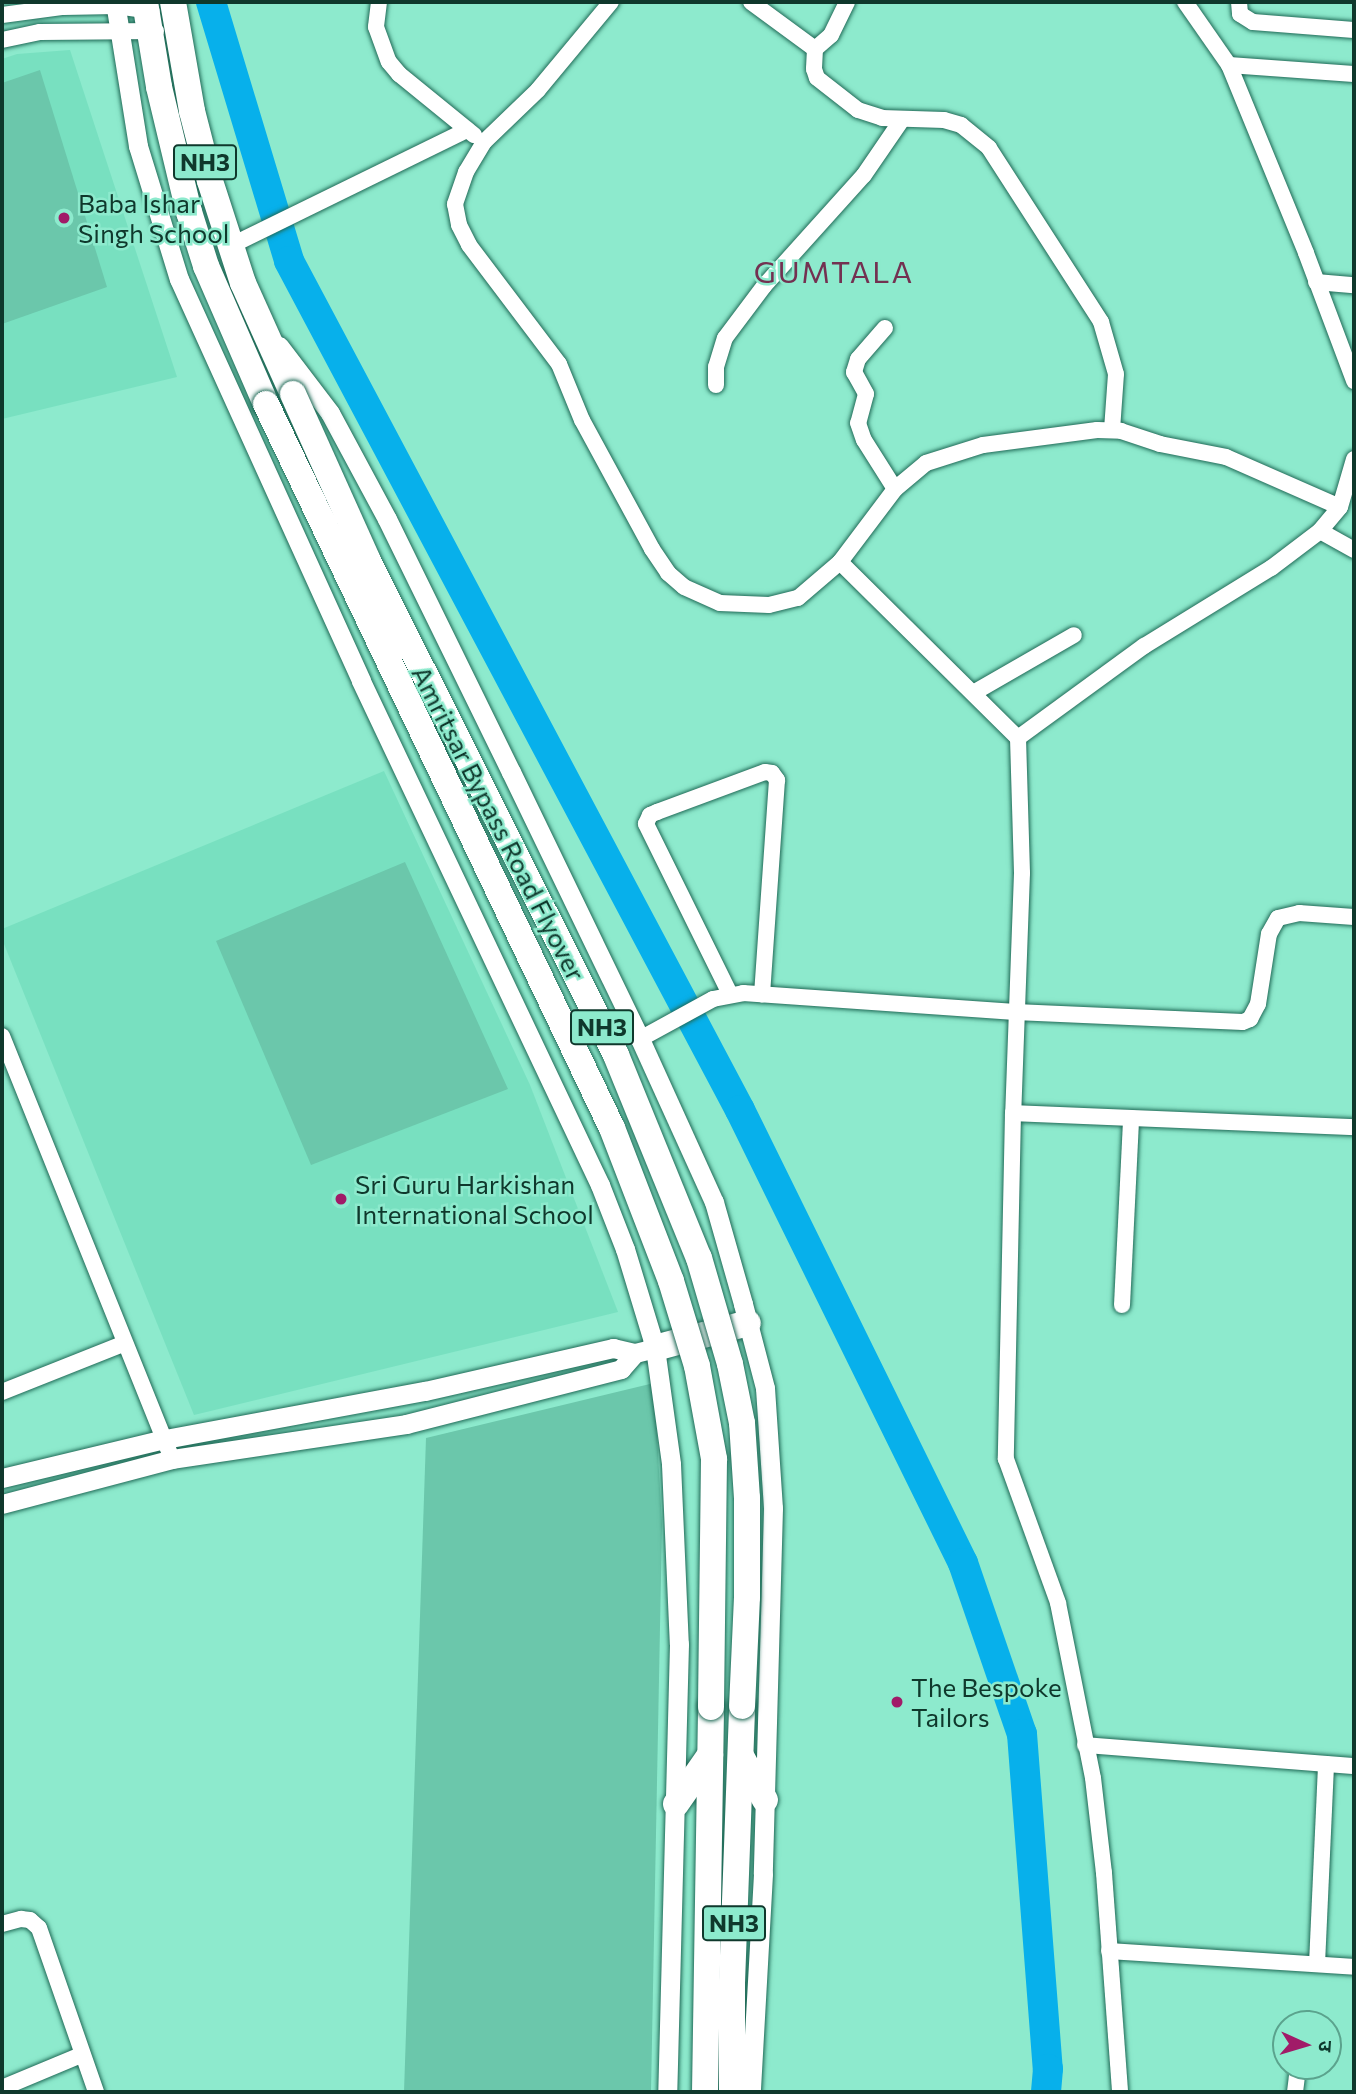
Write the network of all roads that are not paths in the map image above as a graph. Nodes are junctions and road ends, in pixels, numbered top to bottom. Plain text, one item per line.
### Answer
1 (379, 2) edge
2 (611, 2) edge
3 (751, 2) edge
4 (847, 2) edge
5 (1185, 2) edge
6 (1239, 2) edge
7 (116, 4) edge
8 (146, 14) edge
9 (2, 15) edge
10 (175, 15) edge
11 (1354, 30) edge
12 (119, 31) junction
13 (2, 40) edge
14 (815, 49) junction
15 (1229, 65) junction
16 (1354, 74) edge
17 (901, 121) junction
18 (467, 130) junction
19 (484, 142) junction
20 (230, 246) junction
21 (1316, 282) junction
22 (1354, 285) edge
23 (258, 317) junction
24 (885, 328) dead end
25 (1352, 371) edge
26 (716, 386) dead end
27 (1112, 430) junction
28 (1354, 458) edge
29 (895, 489) junction
30 (1340, 507) junction
31 (1320, 531) junction
32 (1354, 550) edge
33 (840, 562) junction
34 (1074, 635) dead end
35 (975, 692) junction
36 (1018, 738) junction
37 (1354, 917) edge
38 (730, 994) junction
39 (762, 994) junction
40 (1015, 1012) junction
41 (2, 1036) edge
42 (640, 1039) junction
43 (1013, 1113) junction
44 (1131, 1118) junction
45 (1354, 1127) edge
46 (1122, 1305) dead end
47 (748, 1323) junction
48 (125, 1343) junction
49 (645, 1350) junction
50 (2, 1392) edge
51 (164, 1439) junction
52 (172, 1459) junction
53 (2, 1478) edge
54 (2, 1504) edge
55 (1086, 1745) junction
56 (740, 1754) junction
57 (710, 1755) junction
58 (1326, 1764) junction
59 (1354, 1766) edge
60 (765, 1800) junction
61 (676, 1804) junction
62 (2, 1924) edge
63 (1109, 1951) junction
64 (1317, 1964) junction
65 (1354, 1967) edge
66 (81, 2055) junction
67 (2, 2088) edge
68 (96, 2092) edge
69 (667, 2092) edge
70 (705, 2092) edge
71 (732, 2092) edge
72 (751, 2092) edge
73 (1120, 2092) edge

1 - 18 street
2 - 19 street
3 - 14 street
4 - 14 street
5 - 15 street
6 - 11 street
7 - 8 street
7 - 9 street
7 - 12 street
8 - 10 street
8 - 12 street
8 - 57 highway, Amritsar Bypass Road Flyover / NH3, bridge
10 - 20 highway, NH3
12 - 13 street
12 - 49 street
14 - 17 street
15 - 16 street
15 - 21 street
17 - 26 street
17 - 27 street
18 - 19 street
18 - 20 street
19 - 33 street
20 - 23 highway, NH3
21 - 22 street
21 - 25 street
23 - 42 street
23 - 56 highway, Amritsar Bypass Road Flyover / NH3, bridge
24 - 29 street
27 - 29 street
27 - 30 street
28 - 30 street
29 - 33 street
30 - 31 street
31 - 32 street
31 - 36 street
33 - 35 street
34 - 35 street
35 - 36 street
36 - 40 street
37 - 40 street
38 - 39 street
38 - 39 street
38 - 42 street
39 - 40 street
40 - 43 street
41 - 48 street
42 - 47 street
43 - 44 street
43 - 55 street
44 - 45 street
44 - 46 street
47 - 49 highway
47 - 60 street
48 - 50 street
48 - 51 street
49 - 51 street
49 - 52 street
49 - 61 street
51 - 52 street
51 - 53 street
52 - 54 street
55 - 58 street
55 - 63 street
56 - 60 highway
56 - 71 highway, NH3
57 - 61 highway
57 - 70 highway, NH3
58 - 59 street
58 - 64 street
60 - 72 street
61 - 69 street
62 - 66 street
63 - 64 street
63 - 73 street
64 - 65 street
66 - 67 street
66 - 68 street

